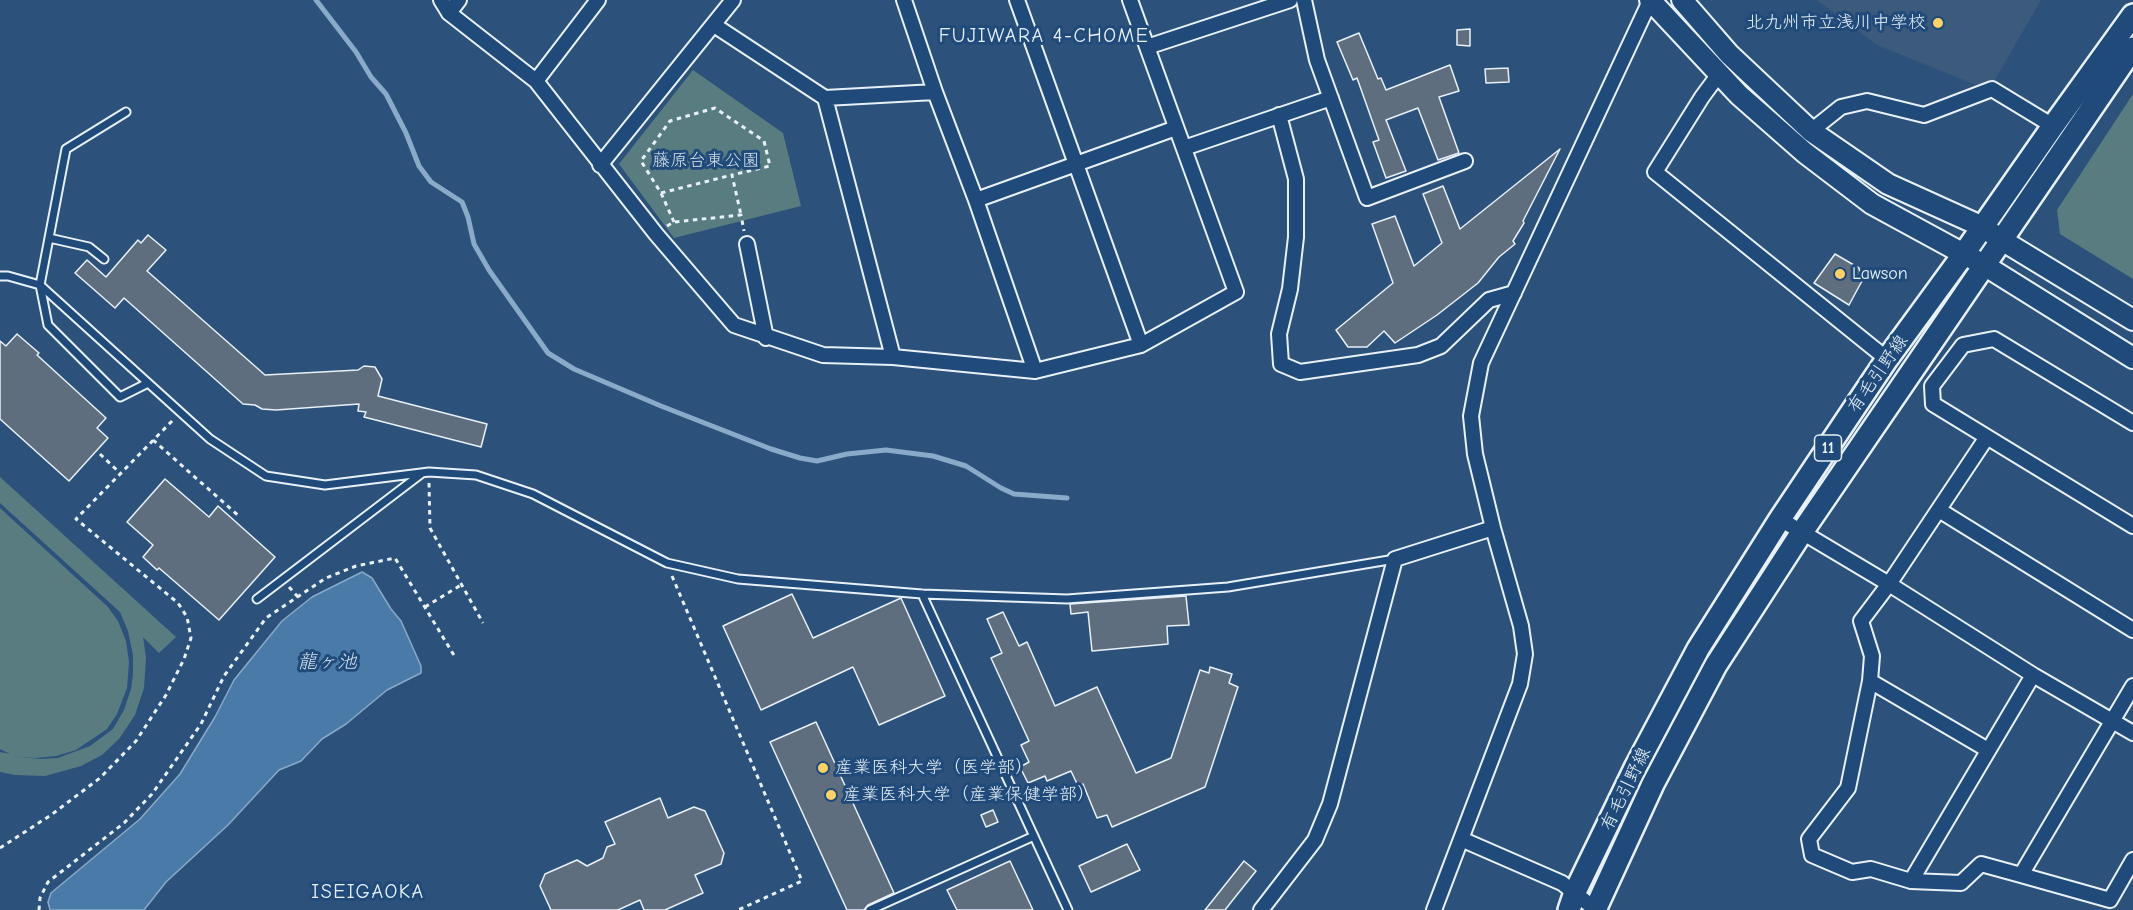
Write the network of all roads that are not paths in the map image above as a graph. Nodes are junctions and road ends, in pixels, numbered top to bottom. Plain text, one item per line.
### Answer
1 (441, 0) edge
2 (459, 0) edge
3 (598, 0) edge
4 (733, 0) edge
5 (904, 0) edge
6 (1017, 0) edge
7 (1130, 0) edge
8 (1290, 0) edge
9 (1304, 0) edge
10 (1650, 0) edge
11 (1682, 0) edge
12 (449, 13) junction
13 (2133, 15) edge
14 (714, 25) junction
15 (1147, 47) junction
16 (2133, 48) edge
17 (1719, 74) junction
18 (536, 81) junction
19 (935, 92) junction
20 (825, 98) junction
21 (1331, 98) junction
22 (126, 112) dead end
23 (1279, 115) junction
24 (2053, 126) junction
25 (1176, 128) junction
26 (1811, 131) junction
27 (1184, 148) junction
28 (1465, 161) dead end
29 (1075, 164) junction
30 (600, 165) junction
31 (976, 200) junction
32 (1983, 227) junction
33 (49, 238) junction
34 (2000, 239) junction
35 (747, 244) road end
36 (1964, 255) junction
37 (104, 259) dead end
38 (1984, 265) junction
39 (0, 276) edge
40 (40, 285) junction
41 (1514, 293) junction
42 (2133, 320) edge
43 (766, 338) junction
44 (1141, 345) junction
45 (893, 357) junction
46 (2133, 358) edge
47 (1887, 359) junction
48 (1035, 371) junction
49 (148, 383) junction
50 (2133, 423) edge
51 (1987, 437) junction
52 (426, 472) junction
53 (1939, 510) junction
54 (1780, 519) junction
55 (2133, 526) edge
56 (1493, 528) junction
57 (1802, 532) junction
58 (1395, 559) junction
59 (1889, 584) junction
60 (922, 594) junction
61 (257, 599) dead end
62 (2133, 630) edge
63 (2033, 675) junction
64 (1870, 681) junction
65 (2133, 686) edge
66 (2113, 720) junction
67 (2133, 733) edge
68 (1988, 750) junction
69 (1034, 836) junction
70 (1461, 839) junction
71 (2133, 860) edge
72 (2021, 875) junction
73 (1911, 881) junction
74 (1572, 901) edge
75 (870, 910) edge
76 (1068, 910) edge
77 (1261, 910) edge
78 (1434, 910) edge
79 (1597, 910) edge

1 - 12 street
2 - 12 street
3 - 18 street
4 - 14 street
5 - 19 street
6 - 29 street
7 - 15 street
8 - 15 street
9 - 21 street
10 - 17 street
10 - 41 street
11 - 26 street
12 - 18 street
13 - 24 main road, 有毛引野線 / 11
14 - 20 street
14 - 30 street
15 - 25 street
16 - 34 main road, 有毛引野線 / 11
17 - 36 street
17 - 47 street
18 - 30 street
19 - 20 street
19 - 31 street
20 - 45 street
21 - 23 street
21 - 28 street
22 - 33 lane
23 - 27 street
23 - 41 street
24 - 26 street
24 - 32 main road, 有毛引野線 / 11
25 - 27 street
25 - 29 street
26 - 32 street
27 - 44 street
29 - 31 street
29 - 44 street
30 - 43 street
31 - 48 street
32 - 34 street
32 - 36 main road, 有毛引野線 / 11
33 - 37 lane
33 - 40 lane
34 - 38 main road, 有毛引野線 / 11
34 - 42 street
35 - 43 street
36 - 38 street
36 - 47 main road, 有毛引野線 / 11
38 - 46 street
38 - 57 main road, 有毛引野線 / 11
39 - 40 lane
40 - 49 lane
40 - 49 lane
41 - 56 street
43 - 45 street
44 - 48 street
45 - 48 street
47 - 54 main road, 有毛引野線 / 11
49 - 52 lane
50 - 51 street
51 - 53 street
51 - 55 street
52 - 60 lane
52 - 61 lane
53 - 59 street
53 - 62 street
54 - 57 street
54 - 74 main road, 有毛引野線 / 11
56 - 58 street
56 - 70 street
57 - 59 street
57 - 79 main road, 有毛引野線 / 11
58 - 60 lane
58 - 77 street
59 - 63 street
59 - 64 street
60 - 69 lane
63 - 66 street
63 - 68 street
64 - 68 street
64 - 73 street
65 - 66 street
66 - 67 street
66 - 72 street
68 - 73 street
69 - 75 lane
69 - 76 lane
70 - 74 street
70 - 78 street
71 - 72 street
72 - 73 street
74 - 79 street

